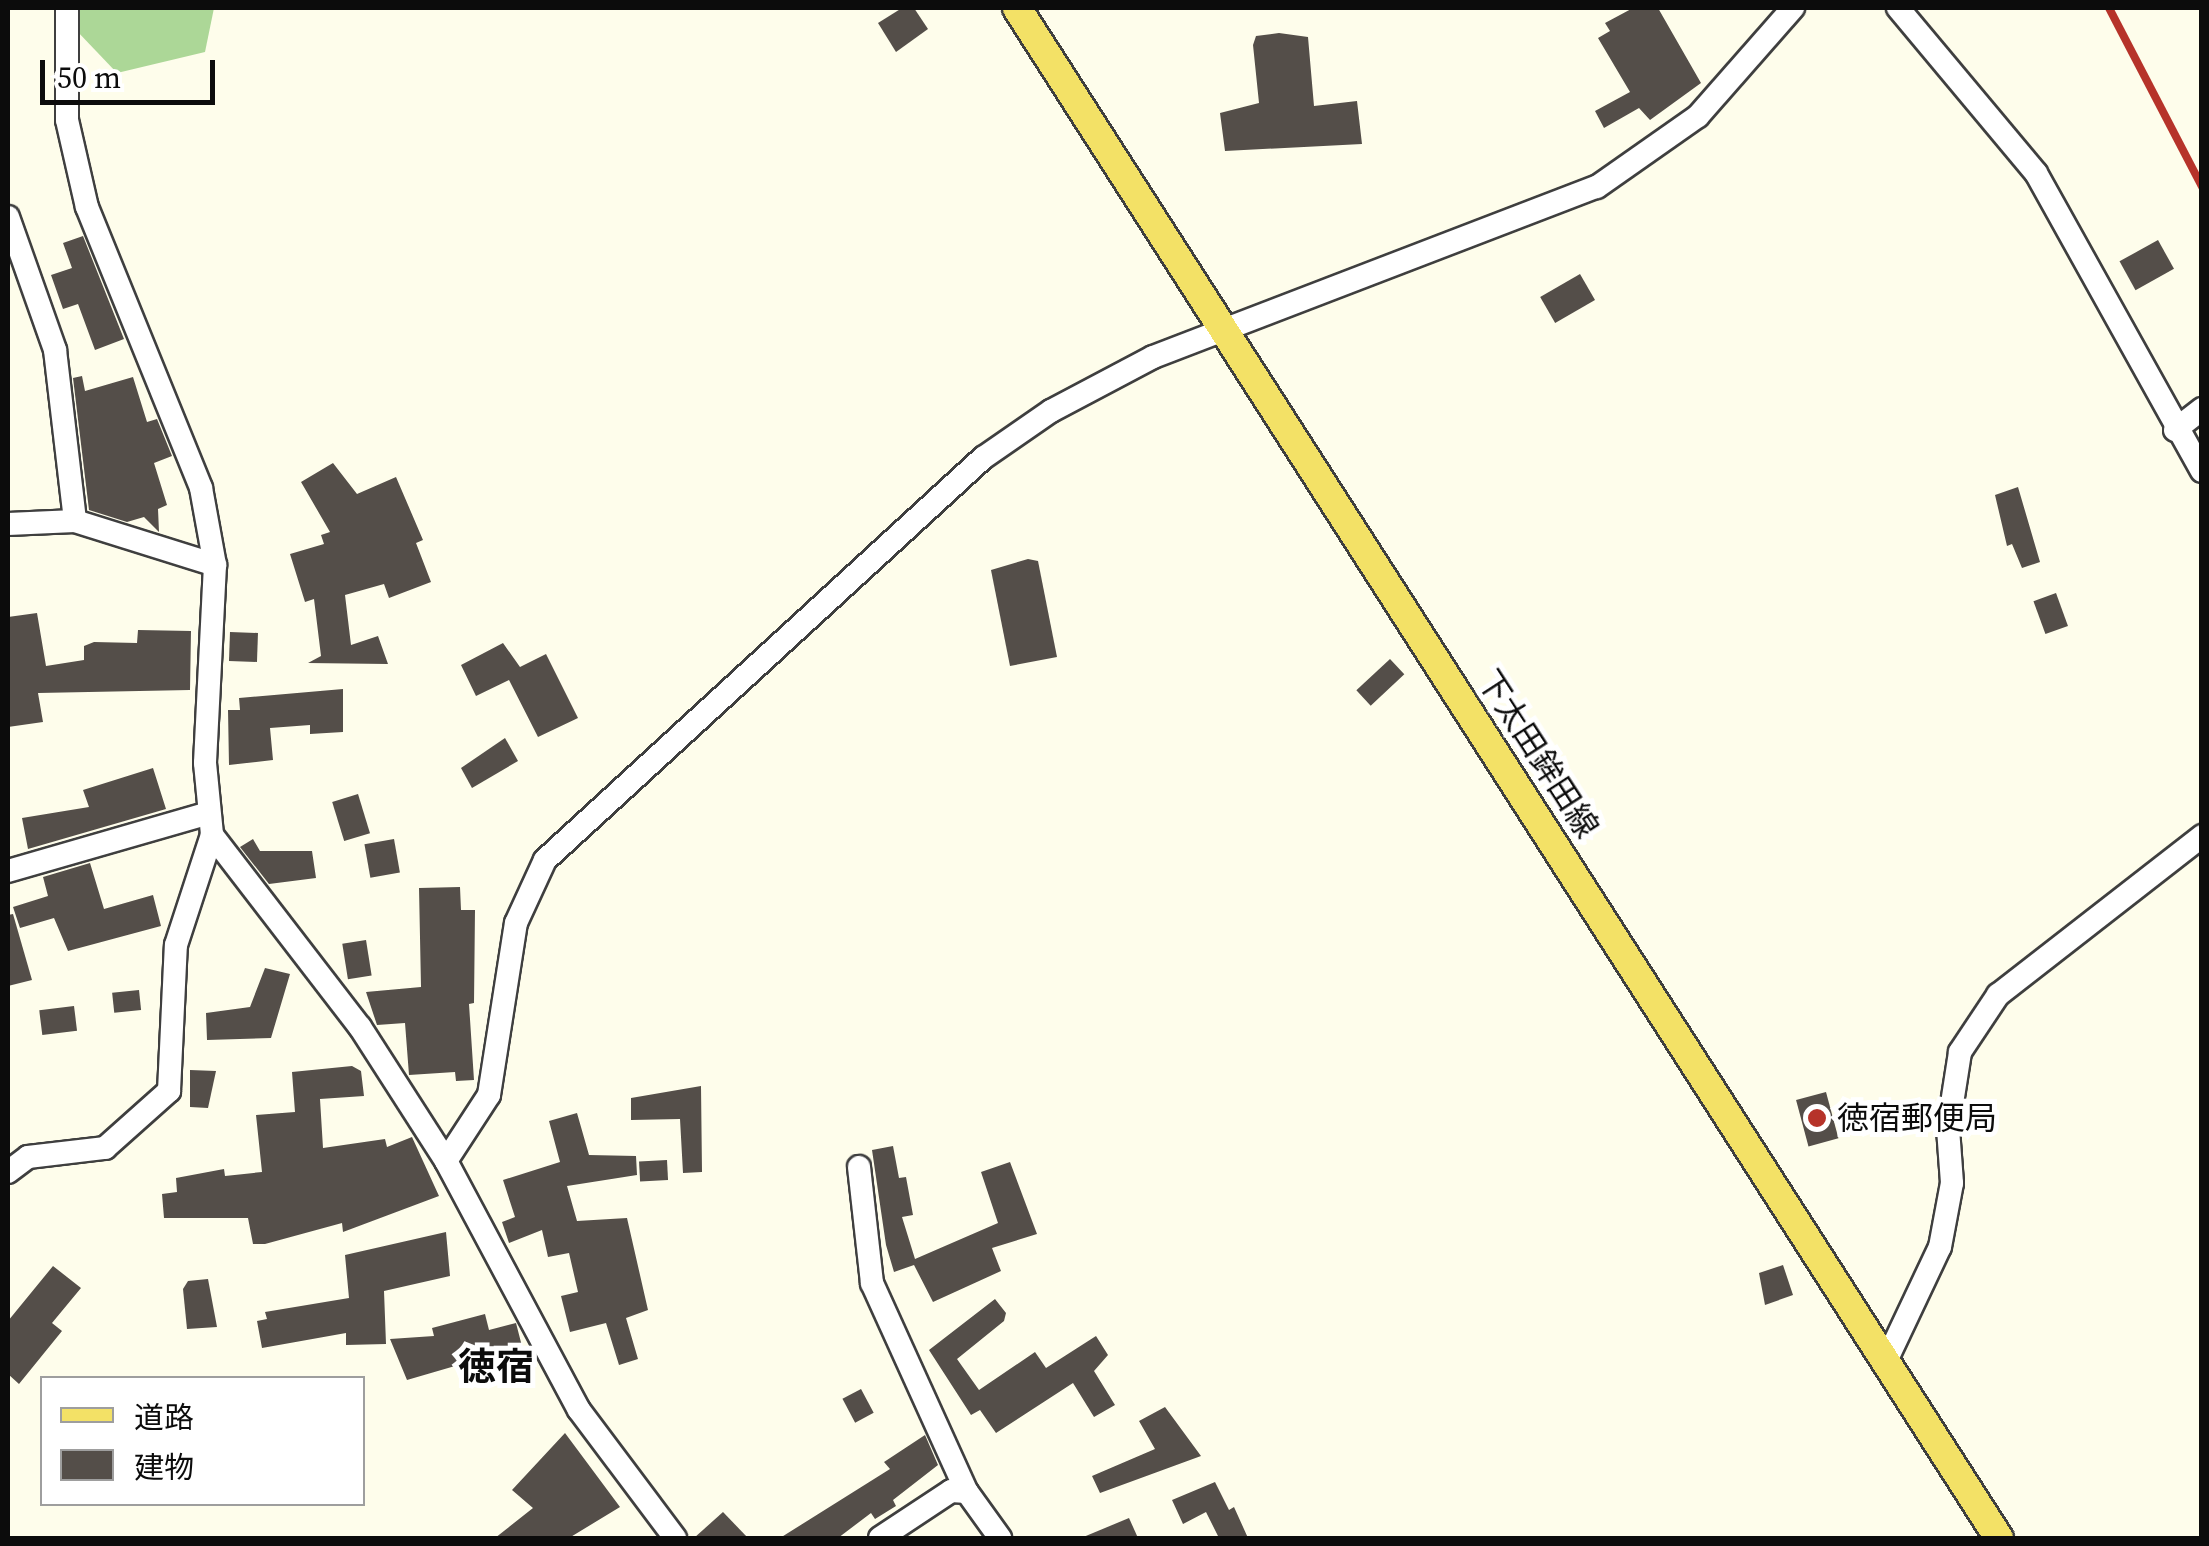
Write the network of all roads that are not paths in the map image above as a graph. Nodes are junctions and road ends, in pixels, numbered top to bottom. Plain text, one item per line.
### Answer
1 (68, 8) edge
2 (1017, 8) edge
3 (1793, 8) edge
4 (1898, 8) edge
5 (8, 217) edge
6 (1226, 331) junction
7 (2202, 408) edge
8 (2175, 430) junction
9 (2202, 471) edge
10 (74, 521) junction
11 (8, 524) edge
12 (215, 565) junction
13 (209, 824) junction
14 (2202, 836) edge
15 (8, 871) edge
16 (446, 1161) junction
17 (859, 1167) dead end
18 (8, 1172) edge
19 (1886, 1362) junction
20 (967, 1492) junction
21 (675, 1538) edge
22 (880, 1538) edge
23 (1000, 1538) edge
24 (1999, 1538) edge

1 - 12 street
2 - 6 main road, 下太田鉾田線
3 - 6 street
4 - 8 street
5 - 10 street
6 - 16 street
6 - 19 main road, 下太田鉾田線
7 - 8 street
8 - 9 street
10 - 11 street
10 - 12 street
12 - 13 street
13 - 15 street
13 - 16 street
13 - 18 street
14 - 19 street
16 - 21 street
17 - 20 street
19 - 24 main road, 下太田鉾田線
20 - 22 street
20 - 23 street

